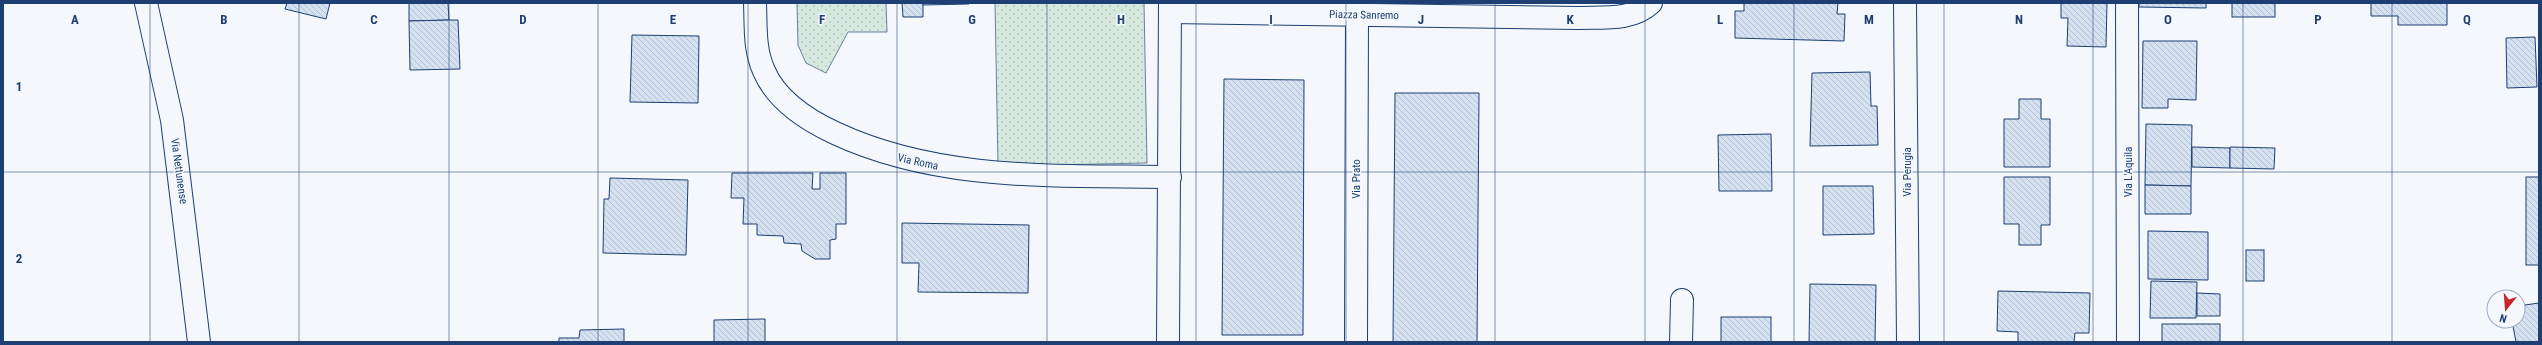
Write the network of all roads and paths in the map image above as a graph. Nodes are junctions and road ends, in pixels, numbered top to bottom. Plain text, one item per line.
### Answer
1 (146, 3) edge
2 (755, 3) edge
3 (1651, 3) edge
4 (1906, 3) edge
5 (2127, 3) edge
6 (1170, 8) edge
7 (1357, 15) junction
8 (1170, 177) junction
9 (1682, 300) dead end
10 (200, 342) edge
11 (1168, 342) edge
12 (1356, 342) edge
13 (1681, 342) edge
14 (1908, 342) edge
15 (2128, 342) edge

1 - 10 street, Via Nettunense
2 - 8 street, Via Roma
3 - 7 street, Piazza Sanremo
4 - 14 street, Via Perugia
5 - 15 street, Via L'Aquila
6 - 7 street, Piazza Sanremo
6 - 8 street
7 - 12 street, Via Prato
8 - 11 street
9 - 13 street

